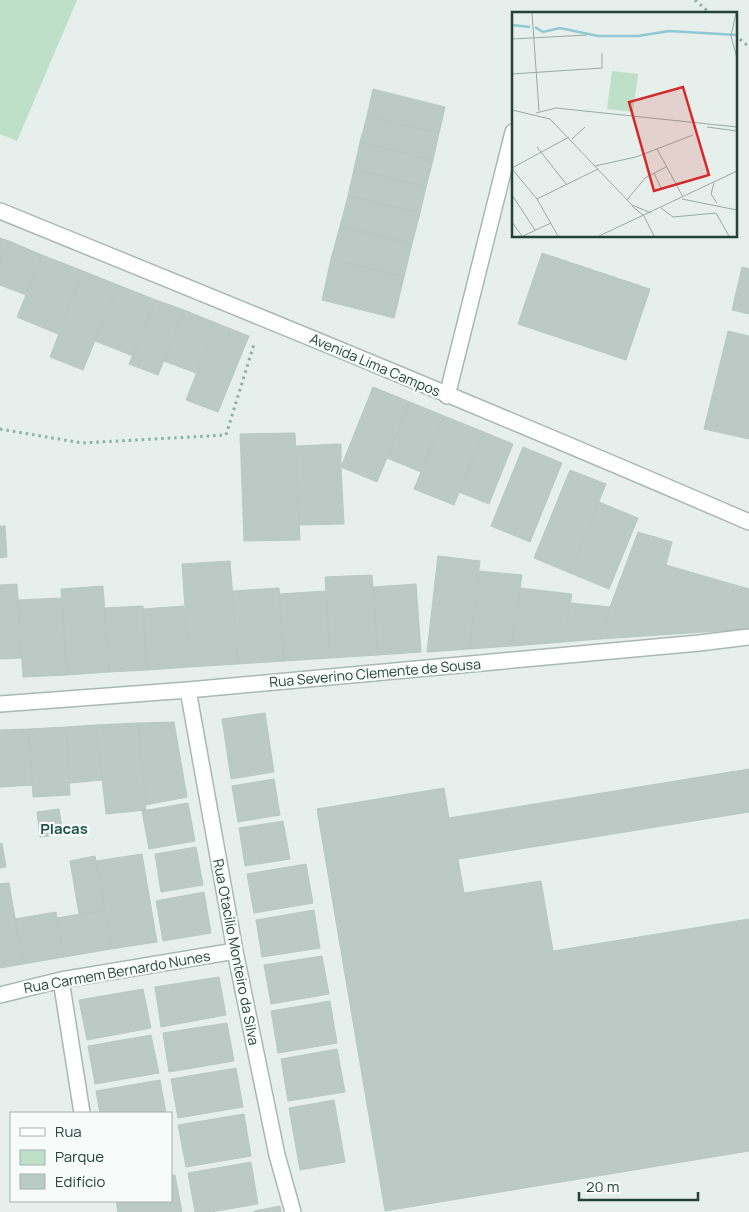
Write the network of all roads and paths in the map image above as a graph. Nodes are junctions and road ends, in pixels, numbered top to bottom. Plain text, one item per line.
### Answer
1 (695, 0) edge
2 (709, 12) edge
3 (736, 36) edge
4 (749, 47) edge
5 (512, 136) edge
6 (0, 212) edge
7 (262, 317) junction
8 (447, 396) junction
9 (0, 429) edge
10 (749, 522) edge
11 (749, 637) edge
12 (188, 690) junction
13 (0, 704) edge
14 (235, 951) junction
15 (61, 980) junction
16 (0, 995) edge
17 (82, 1112) edge
18 (293, 1212) edge

1 - 2 path
3 - 4 path
5 - 8 street
6 - 7 street, Avenida Lima Campos
7 - 8 street, Avenida Lima Campos
7 - 9 path
8 - 10 street, Avenida Lima Campos
11 - 12 street, Rua Severino Clemente de Sousa
12 - 13 street, Rua Severino Clemente de Sousa
12 - 14 street, Rua Otacílio Monteiro da Silva
14 - 15 street, Rua Carmem Bernardo Nunes
14 - 18 street, Rua Otacílio Monteiro da Silva
15 - 16 street, Rua Carmem Bernardo Nunes
15 - 17 street

